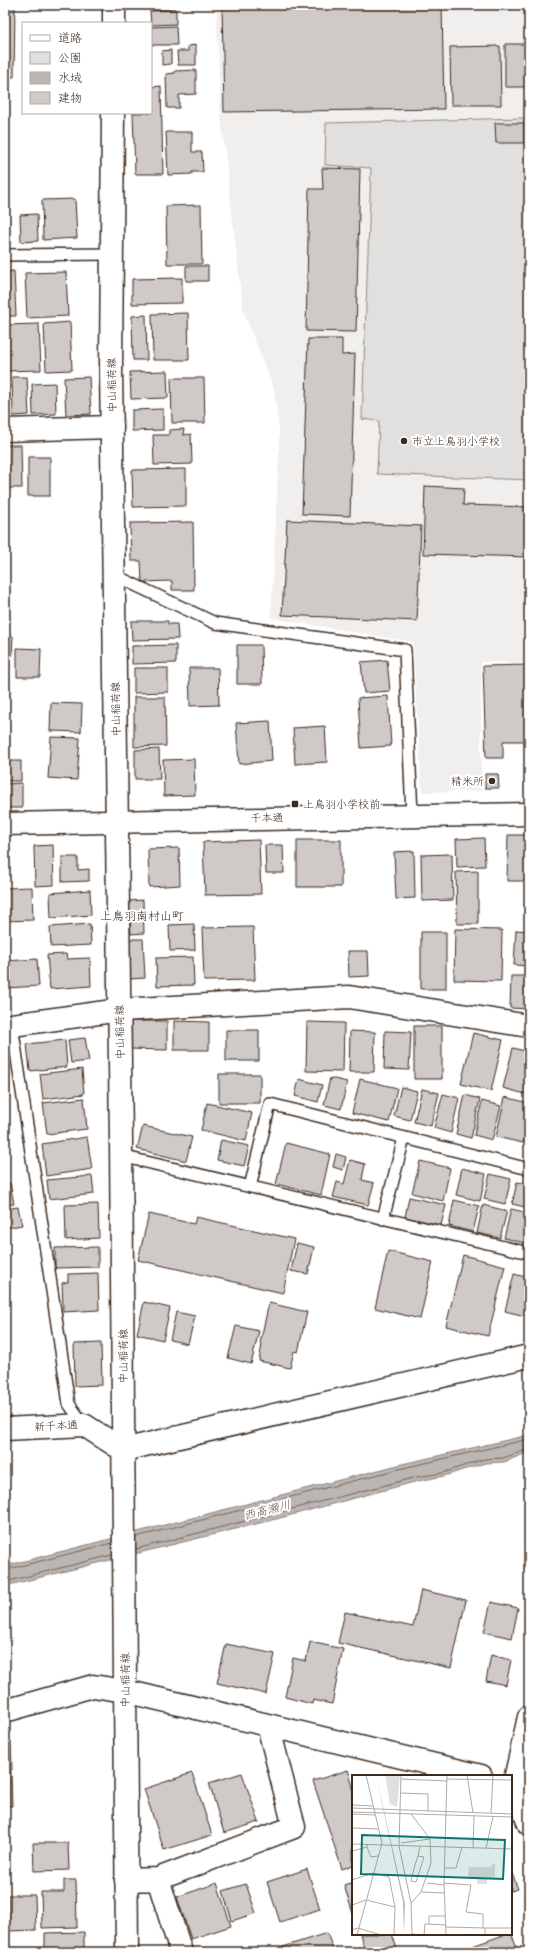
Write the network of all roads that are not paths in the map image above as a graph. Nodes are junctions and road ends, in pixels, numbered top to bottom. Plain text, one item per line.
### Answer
1 (114, 5) edge
2 (114, 22) edge
3 (113, 114) edge
4 (112, 254) junction
5 (5, 255) edge
6 (112, 427) junction
7 (5, 430) edge
8 (114, 576) junction
9 (529, 814) edge
10 (412, 816) junction
11 (117, 821) junction
12 (5, 824) edge
13 (120, 1010) junction
14 (9, 1026) edge
15 (529, 1026) edge
16 (404, 1138) junction
17 (121, 1156) junction
18 (529, 1169) edge
19 (250, 1187) junction
20 (383, 1219) junction
21 (529, 1254) edge
22 (529, 1356) edge
23 (84, 1425) junction
24 (5, 1429) edge
25 (123, 1460) junction
26 (125, 1691) junction
27 (5, 1711) edge
28 (529, 1717) edge
29 (268, 1725) junction
30 (477, 1775) edge
31 (518, 1785) edge
32 (529, 1824) edge
33 (158, 1879) junction
34 (126, 1880) junction
35 (127, 1952) edge
36 (181, 1952) edge

1 - 2 street
3 - 4 street, 中山稲荷線
4 - 5 lane
4 - 6 street, 中山稲荷線
6 - 7 street
6 - 8 street, 中山稲荷線
8 - 10 lane
8 - 11 street, 中山稲荷線
9 - 10 street, 千本通
10 - 11 street, 千本通
11 - 12 street, 千本通
11 - 13 street, 中山稲荷線
13 - 14 street
13 - 15 street
13 - 17 street, 中山稲荷線
14 - 23 lane
16 - 18 lane
16 - 19 lane
16 - 20 lane
17 - 19 lane
17 - 25 street, 中山稲荷線
19 - 20 lane
20 - 21 lane
22 - 25 street
23 - 24 street, 新千本通
23 - 25 street, 新千本通
25 - 26 street, 中山稲荷線
26 - 27 street
26 - 29 street
26 - 34 street, 中山稲荷線
28 - 31 street
29 - 30 street
29 - 33 street
31 - 32 street
33 - 34 street
33 - 36 street
34 - 35 street, 中山稲荷線

